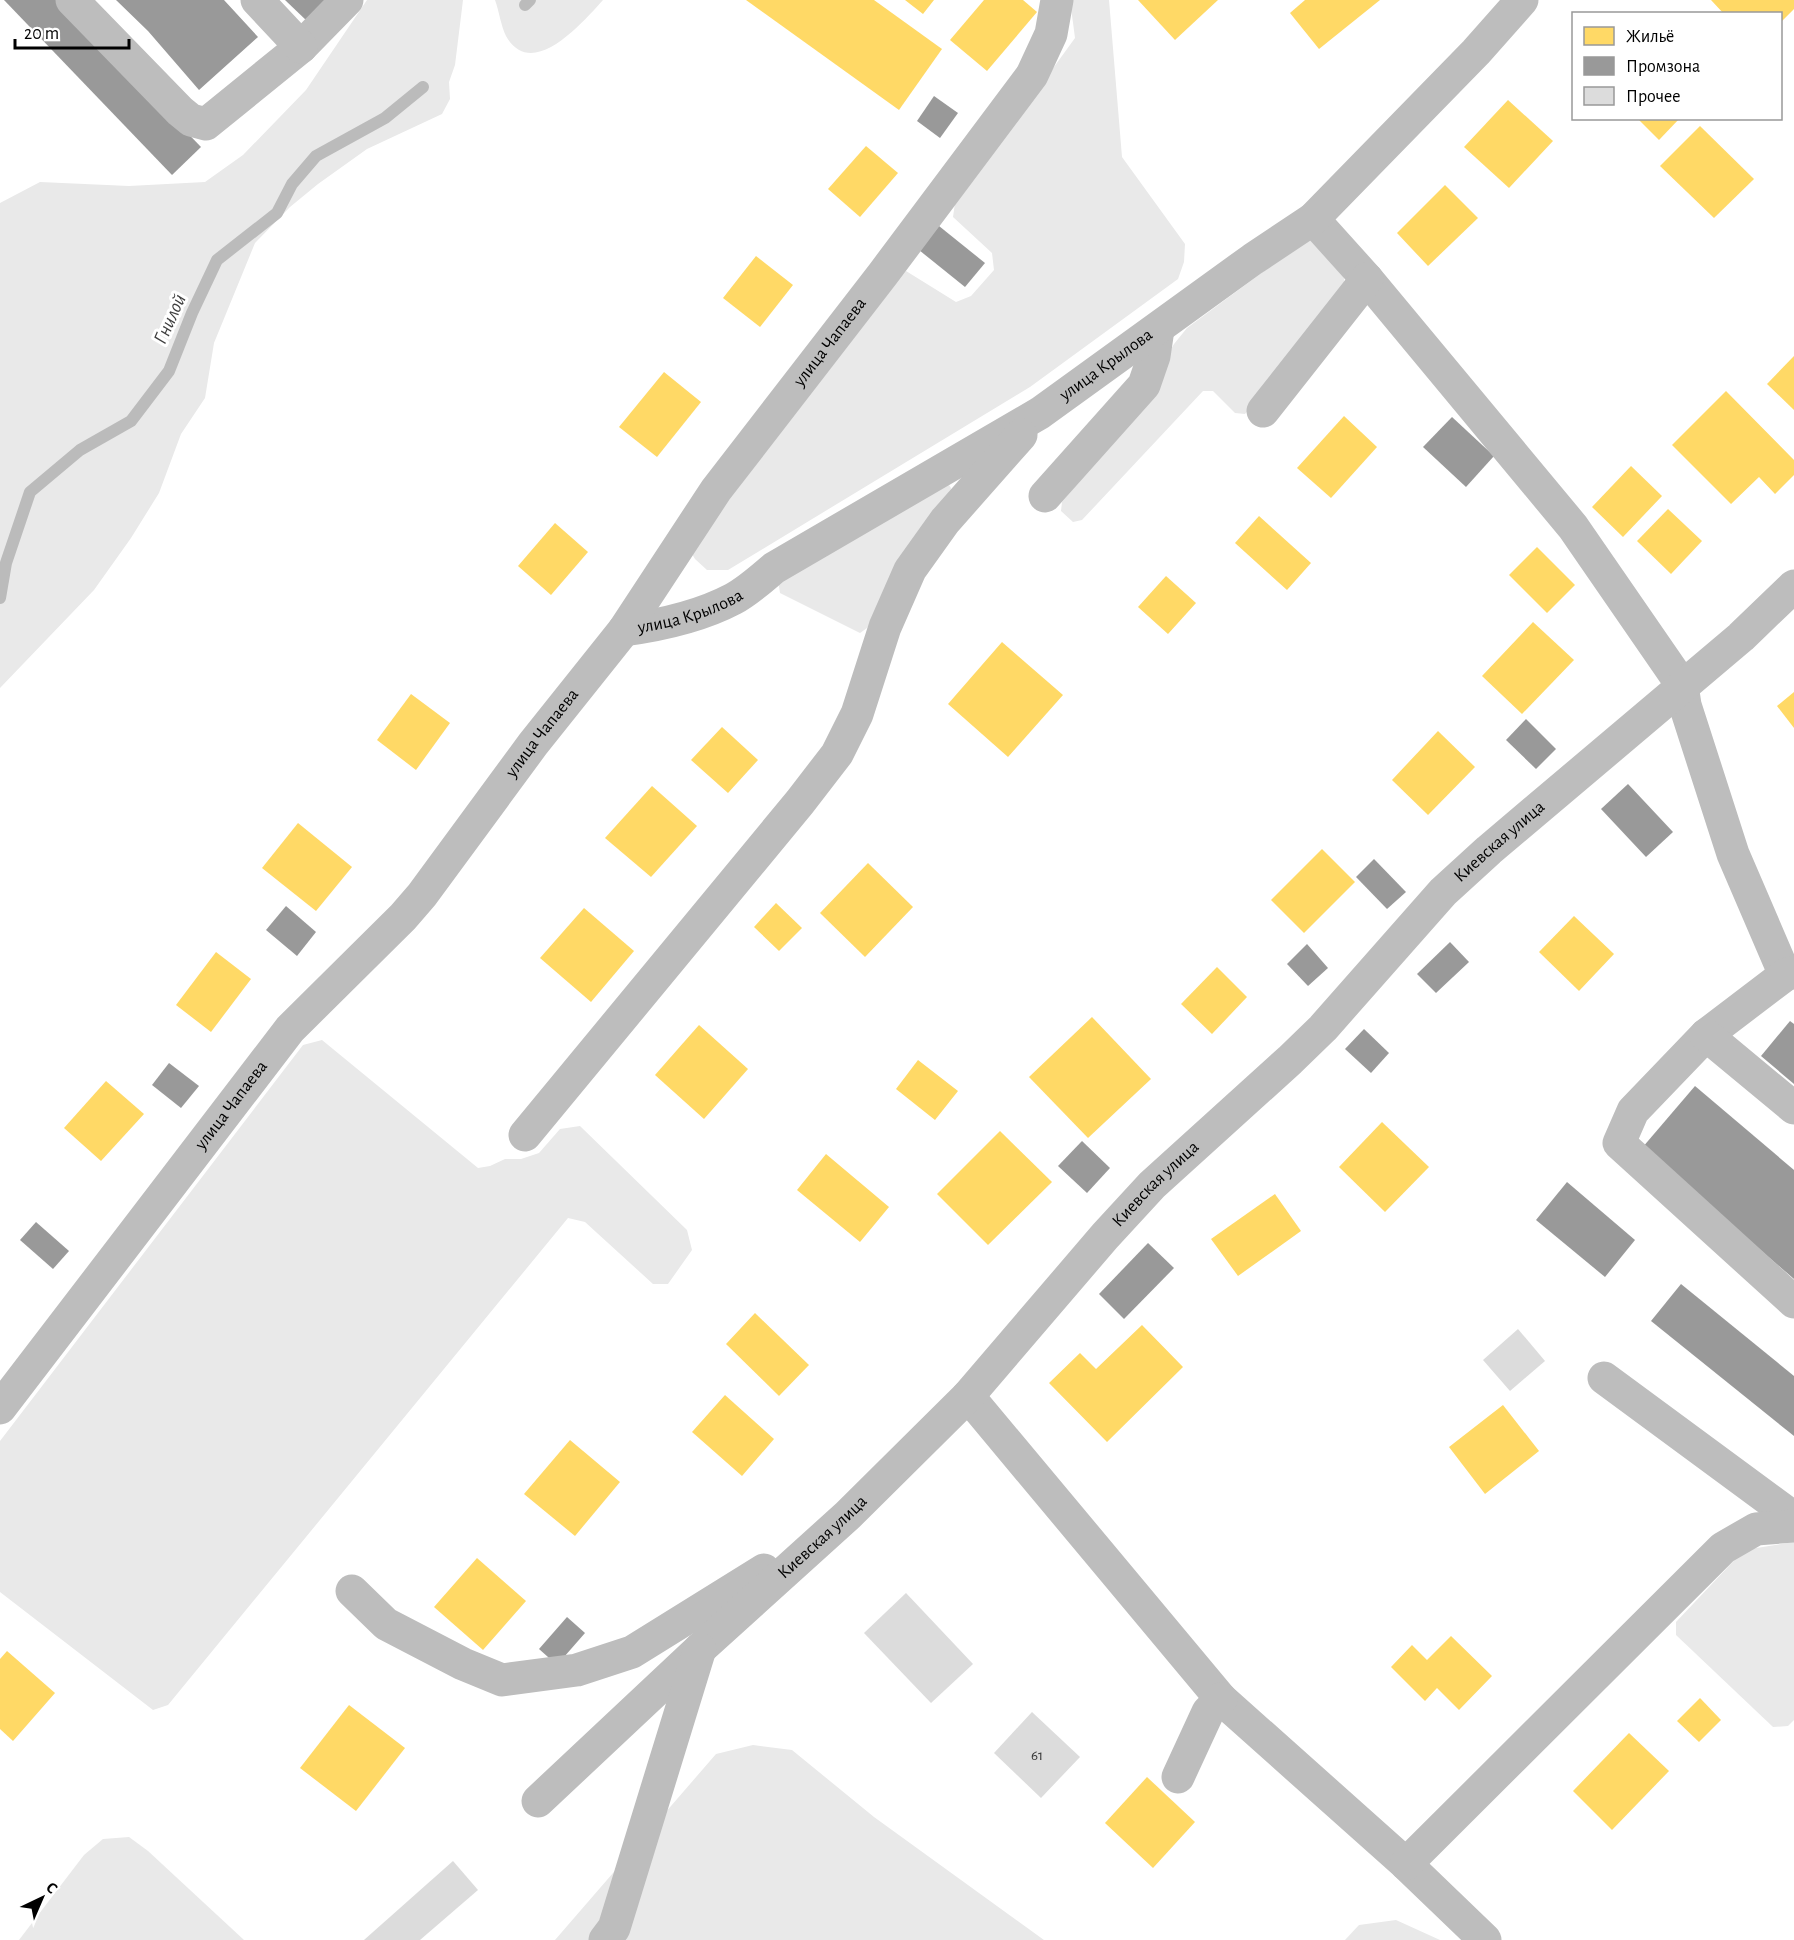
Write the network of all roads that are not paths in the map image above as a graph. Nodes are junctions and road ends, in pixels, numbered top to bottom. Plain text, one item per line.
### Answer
1 (72, 0) edge
2 (257, 0) edge
3 (347, 0) edge
4 (1056, 0) edge
5 (1522, 0) edge
6 (301, 47) junction
7 (1313, 219) junction
8 (1367, 279) junction
9 (1158, 329) junction
10 (1263, 411) dead end
11 (1040, 413) junction
12 (1045, 496) dead end
13 (1794, 586) edge
14 (624, 630) junction
15 (1682, 685) junction
16 (1789, 974) edge
17 (1706, 1035) junction
18 (1794, 1108) edge
19 (525, 1135) dead end
20 (1794, 1302) edge
21 (1604, 1378) dead end
22 (968, 1396) junction
23 (0, 1408) edge
24 (848, 1515) junction
25 (1794, 1518) edge
26 (1794, 1526) edge
27 (352, 1591) dead end
28 (701, 1648) junction
29 (1221, 1699) junction
30 (1178, 1777) dead end
31 (538, 1801) dead end
32 (1406, 1864) junction
33 (605, 1940) edge
34 (1485, 1940) edge

1 - 6 street
2 - 6 street
3 - 6 street
4 - 14 street, улица Чапаева
5 - 7 street, улица Крылова
7 - 8 street
7 - 9 street, улица Крылова
8 - 10 street
8 - 15 street
9 - 11 street, улица Крылова
9 - 12 street
11 - 14 street, улица Крылова
11 - 19 street
13 - 15 street, Киевская улица
14 - 23 street, улица Чапаева
15 - 16 street
15 - 22 street, Киевская улица
16 - 17 street
17 - 18 street
17 - 20 street
21 - 25 street
22 - 24 street, Киевская улица
22 - 29 street
24 - 27 street
24 - 28 street, Киевская улица
26 - 32 street
28 - 31 street, Киевская улица
28 - 33 street
29 - 30 street
29 - 32 street
32 - 34 street

